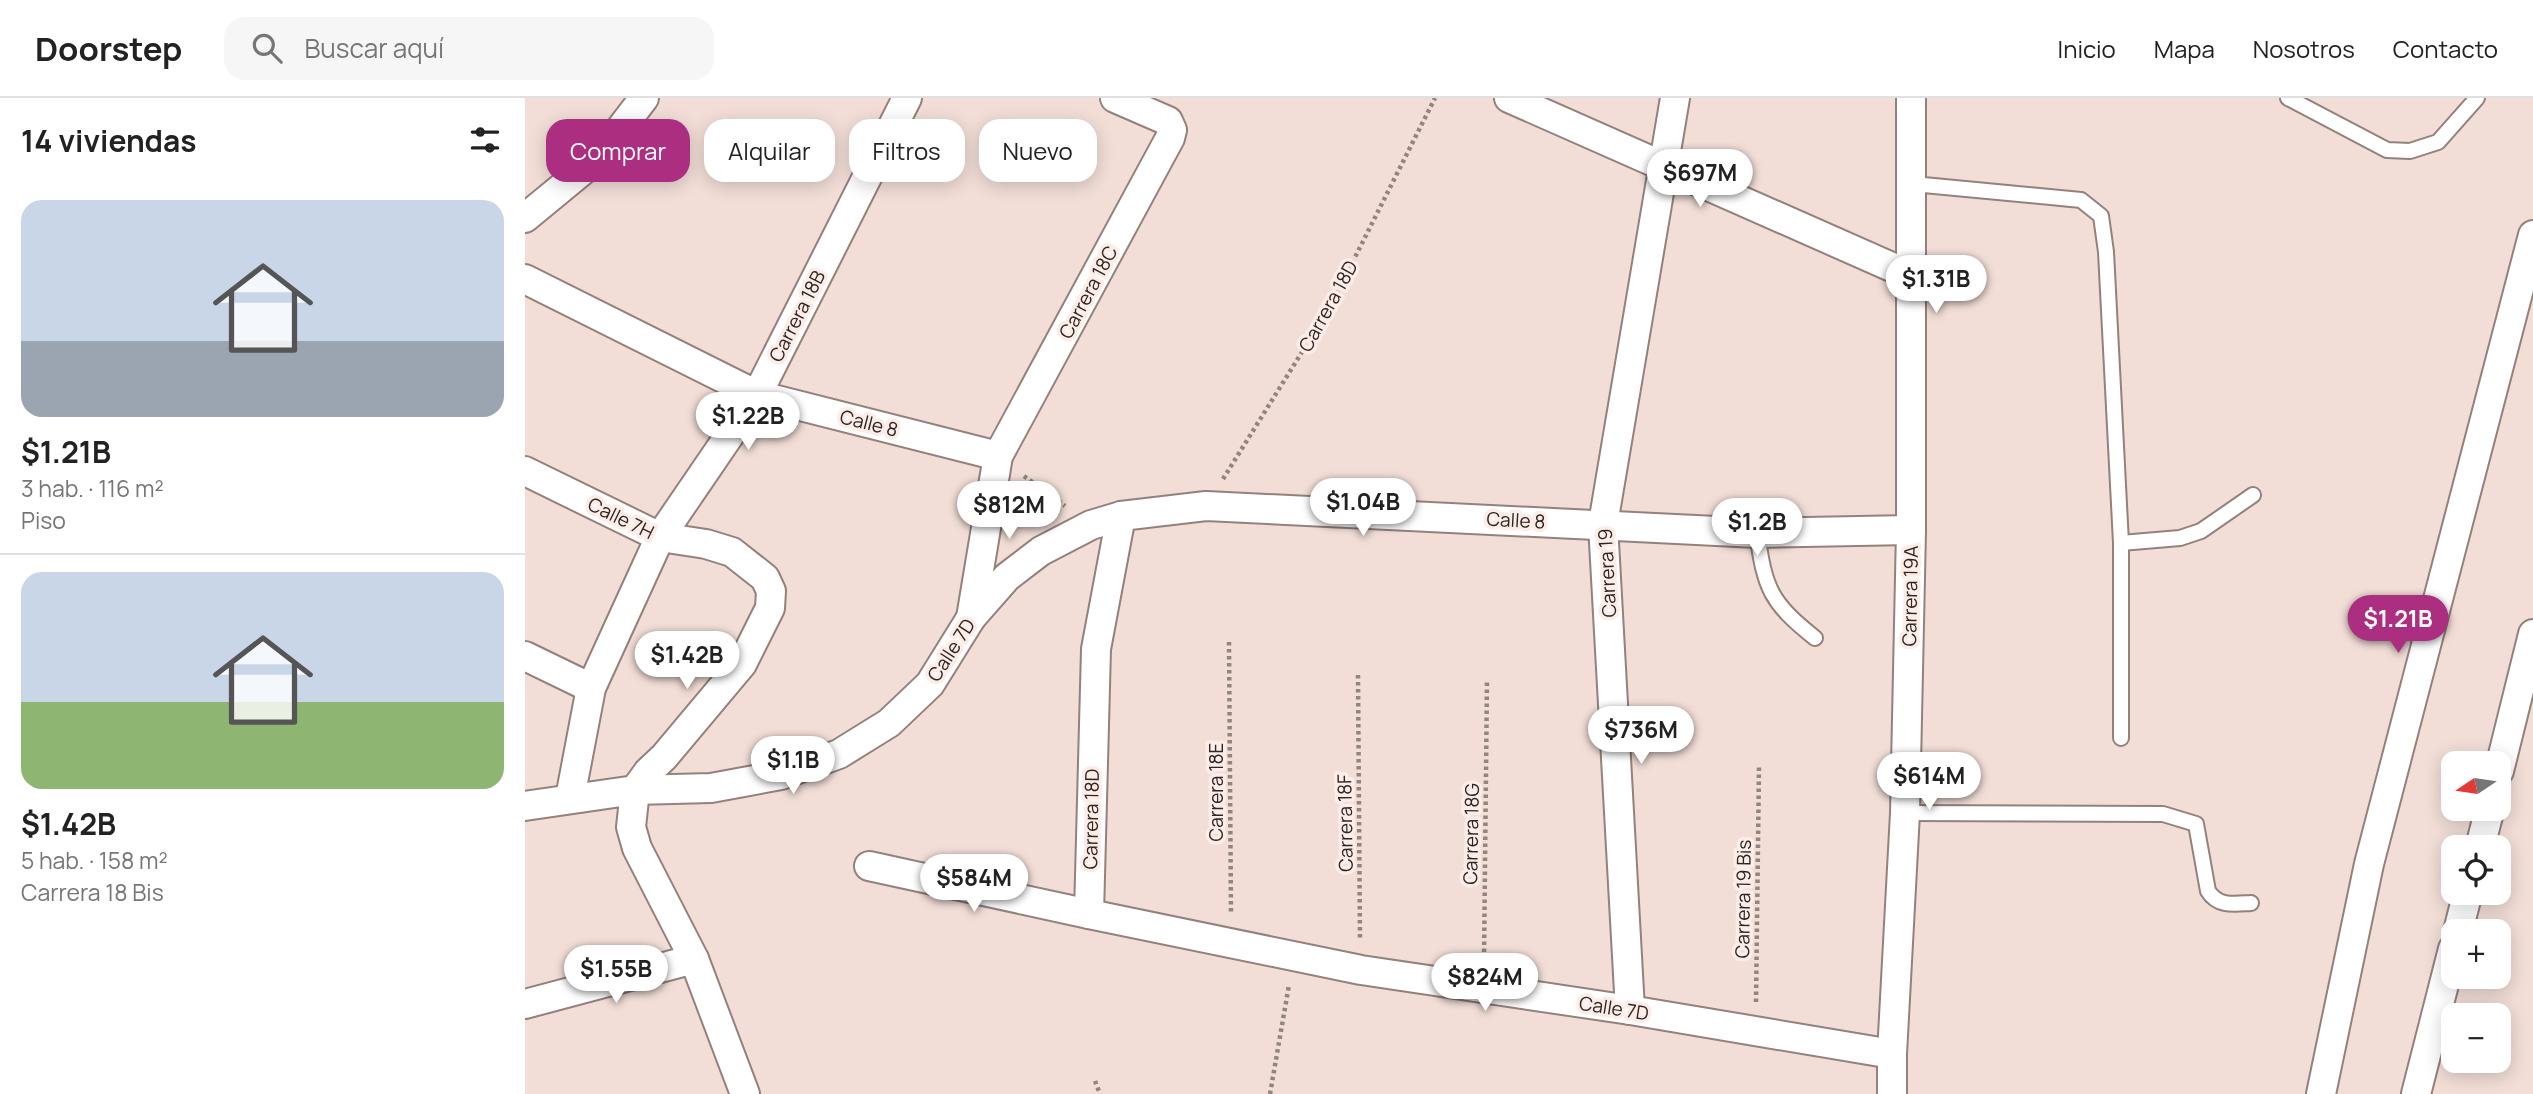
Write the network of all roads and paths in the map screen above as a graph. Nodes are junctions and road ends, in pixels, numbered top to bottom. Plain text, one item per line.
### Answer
1 (644, 98) edge
2 (907, 98) edge
3 (1115, 98) edge
4 (1435, 98) edge
5 (1509, 98) edge
6 (1675, 98) edge
7 (1912, 98) edge
8 (2288, 98) edge
9 (2477, 98) edge
10 (1663, 165) junction
11 (1913, 184) junction
12 (525, 218) edge
13 (2533, 235) edge
14 (1912, 276) junction
15 (525, 279) edge
16 (757, 395) junction
17 (999, 456) junction
18 (525, 471) edge
19 (2253, 495) dead end
20 (1206, 506) junction
21 (1121, 516) junction
22 (1603, 524) junction
23 (1091, 526) junction
24 (1911, 530) junction
25 (1757, 533) junction
26 (660, 537) junction
27 (2121, 543) junction
28 (971, 618) junction
29 (2533, 634) edge
30 (1815, 638) dead end
31 (1229, 642) dead end
32 (525, 656) edge
33 (1358, 676) dead end
34 (1487, 680) dead end
35 (591, 688) junction
36 (2121, 738) dead end
37 (2504, 751) edge
38 (1759, 766) dead end
39 (635, 790) junction
40 (570, 798) junction
41 (525, 806) edge
42 (1905, 813) junction
43 (869, 866) dead end
44 (2251, 903) dead end
45 (1089, 914) junction
46 (1231, 942) junction
47 (1294, 954) junction
48 (694, 959) junction
49 (1361, 970) junction
50 (1483, 988) junction
51 (2443, 989) edge
52 (525, 1004) edge
53 (1630, 1010) junction
54 (1755, 1031) junction
55 (1892, 1054) junction
56 (1095, 1081) dead end
57 (745, 1094) edge
58 (1100, 1094) edge
59 (1270, 1094) edge
60 (1892, 1094) edge
61 (2321, 1094) edge
62 (2416, 1094) edge

1 - 12 street
2 - 16 street, Carrera 18B
3 - 17 street, Carrera 18C
4 - 20 path, Carrera 18D
5 - 10 street
6 - 10 street, Carrera 19
7 - 11 street, Carrera 19A
8 - 9 lane
10 - 14 street
10 - 22 street, Carrera 19
11 - 14 street, Carrera 19A
11 - 27 lane
13 - 61 street
14 - 24 street, Carrera 19A
15 - 16 street, Calle 8
16 - 17 street, Calle 8
16 - 26 street, Carrera 18B
17 - 23 path
17 - 28 street, Carrera 18C
18 - 26 street, Calle 7H
19 - 27 lane
20 - 21 street, Calle 8
20 - 22 street, Calle 8
21 - 23 street, Calle 7D
21 - 45 street, Carrera 18D
22 - 25 street, Calle 8
22 - 53 street, Carrera 19
23 - 28 street, Calle 7D
24 - 25 street, Calle 8
24 - 42 street, Carrera 19A
25 - 30 lane
26 - 35 street, Carrera 18B
26 - 39 street, Calle 7H
27 - 36 lane
28 - 39 street, Calle 7D
29 - 37 street
31 - 46 path, Carrera 18E
32 - 35 street
33 - 49 path, Carrera 18F
34 - 50 path, Carrera 18G
35 - 40 street, Carrera 18B
38 - 54 path, Carrera 19 Bis
39 - 40 street, Calle 7D
39 - 48 street
40 - 41 street, Calle 7D
42 - 44 lane
42 - 55 street, Carrera 19A
43 - 45 street, Calle 7D
45 - 46 street, Calle 7D
46 - 47 street, Calle 7D
47 - 49 street, Calle 7D
47 - 59 path
48 - 52 street
48 - 57 street
49 - 50 street, Calle 7D
50 - 53 street, Calle 7D
51 - 62 street
53 - 54 street, Calle 7D
54 - 55 street, Calle 7D
55 - 60 street, Carrera 19A
56 - 58 path

